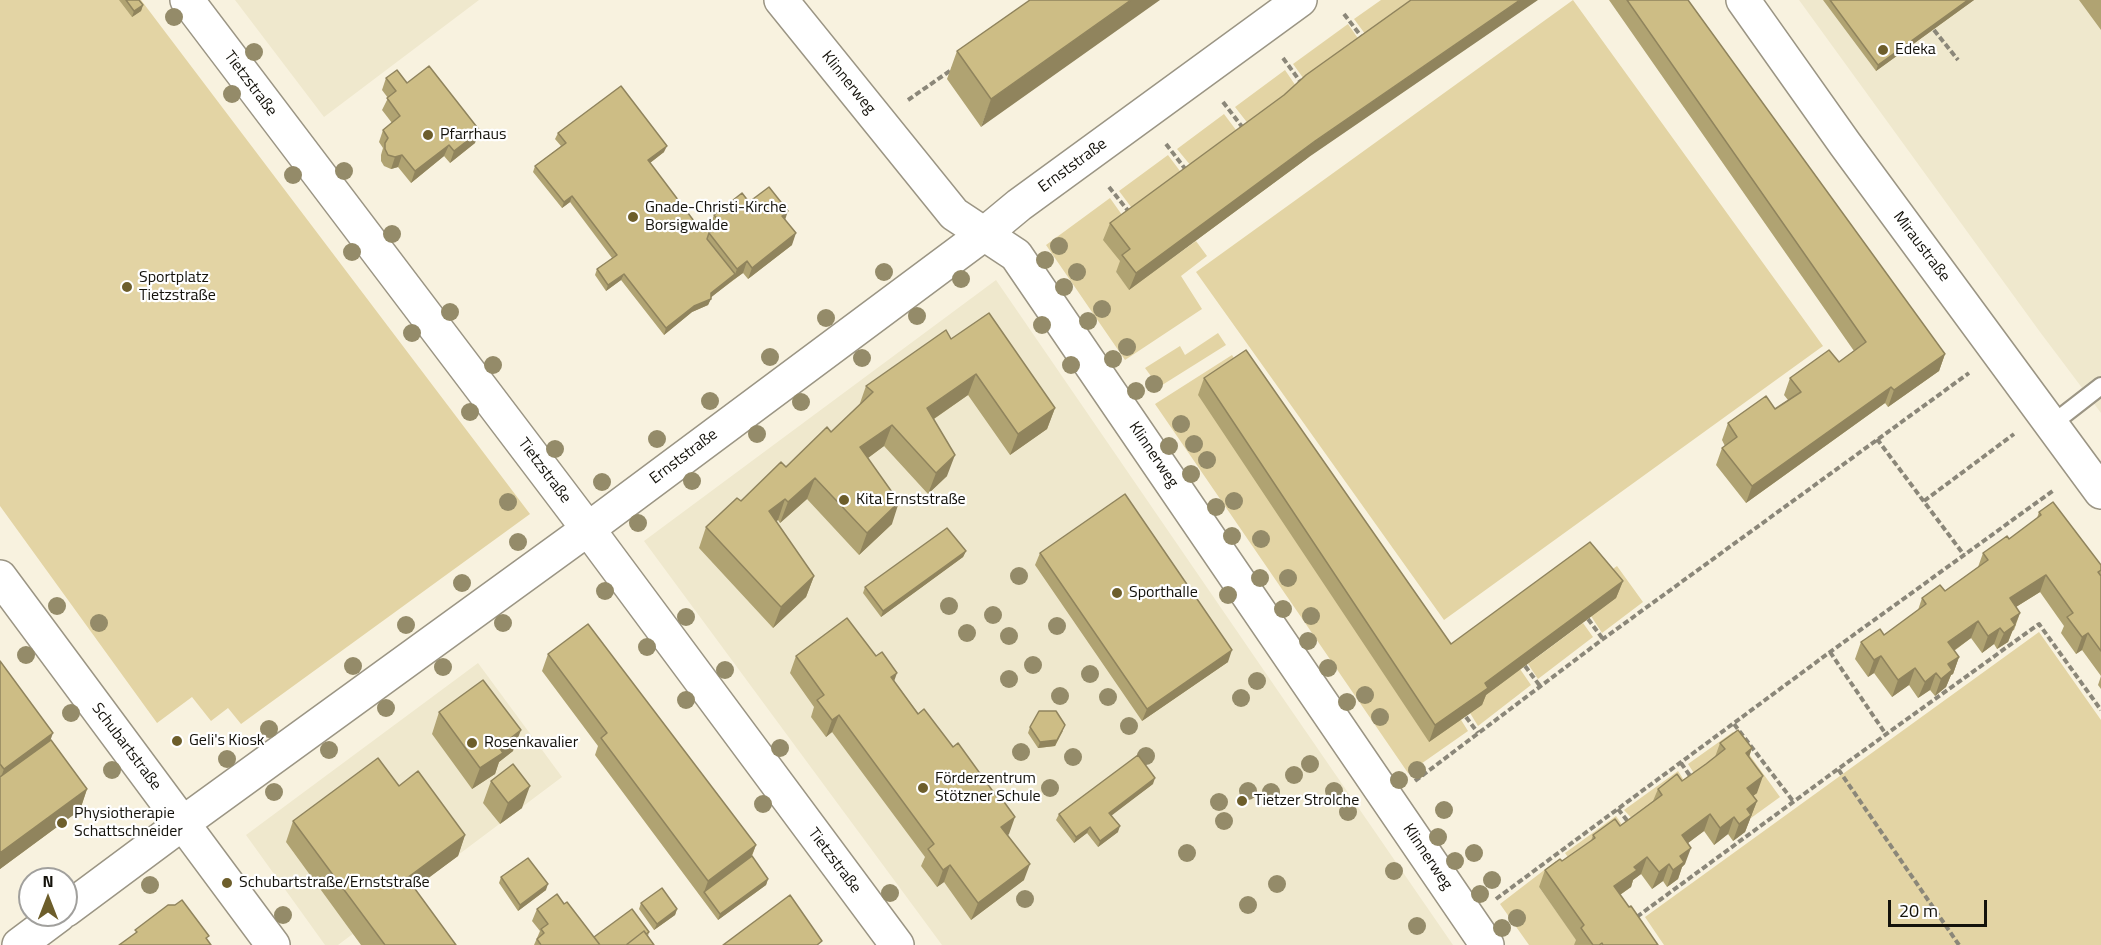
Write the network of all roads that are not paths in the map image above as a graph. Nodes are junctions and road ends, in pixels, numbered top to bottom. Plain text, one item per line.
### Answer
1 (187, 0) edge
2 (781, 0) edge
3 (1300, 0) edge
4 (1743, 0) edge
5 (984, 234) junction
6 (2101, 386) edge
7 (2052, 424) junction
8 (2101, 492) edge
9 (588, 529) junction
10 (0, 577) edge
11 (183, 823) junction
12 (78, 901) edge
13 (43, 927) edge
14 (19, 945) edge
15 (273, 945) edge
16 (897, 945) edge
17 (1487, 945) edge

1 - 9 street, Tietzstraße
2 - 5 street, Klinnerweg
3 - 5 street, Ernststraße
4 - 7 street, Miraustraße
5 - 9 street, Ernststraße
5 - 17 street, Klinnerweg
6 - 7 lane
7 - 8 street, Miraustraße
9 - 11 street, Ernststraße
9 - 16 street, Tietzstraße
10 - 11 street, Schubartstraße
11 - 12 street, Ernststraße
11 - 15 street, Schubartstraße
13 - 14 street

